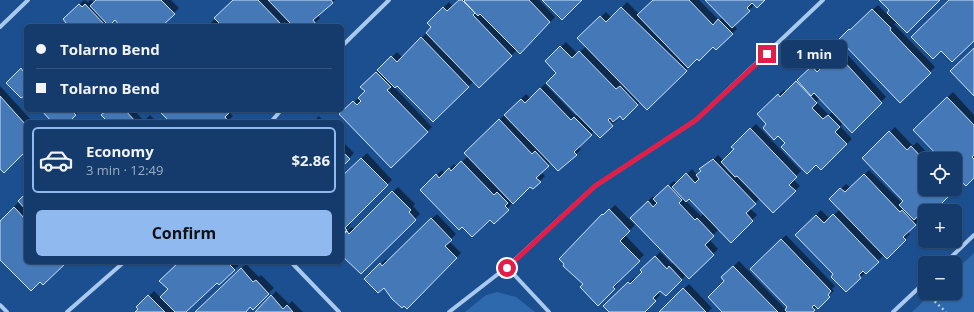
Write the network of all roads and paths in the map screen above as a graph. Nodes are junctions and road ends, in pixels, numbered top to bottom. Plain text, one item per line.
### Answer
1 (28, 0) edge
2 (389, 0) edge
3 (823, 0) edge
4 (0, 26) edge
5 (344, 44) edge
6 (279, 112) edge
7 (273, 120) edge
8 (974, 235) edge
9 (952, 256) edge
10 (122, 264) edge
11 (293, 264) edge
12 (507, 268) junction
13 (918, 289) edge
14 (933, 300) edge
15 (0, 305) edge
16 (7, 312) edge
17 (67, 312) edge
18 (339, 312) edge
19 (450, 312) edge
20 (549, 312) edge
21 (893, 312) edge
22 (946, 312) edge

1 - 4 street
2 - 5 street
3 - 12 street
6 - 7 street
8 - 9 street
10 - 17 street
11 - 18 street
12 - 19 street
12 - 20 street
13 - 21 street
14 - 22 path
15 - 16 street

